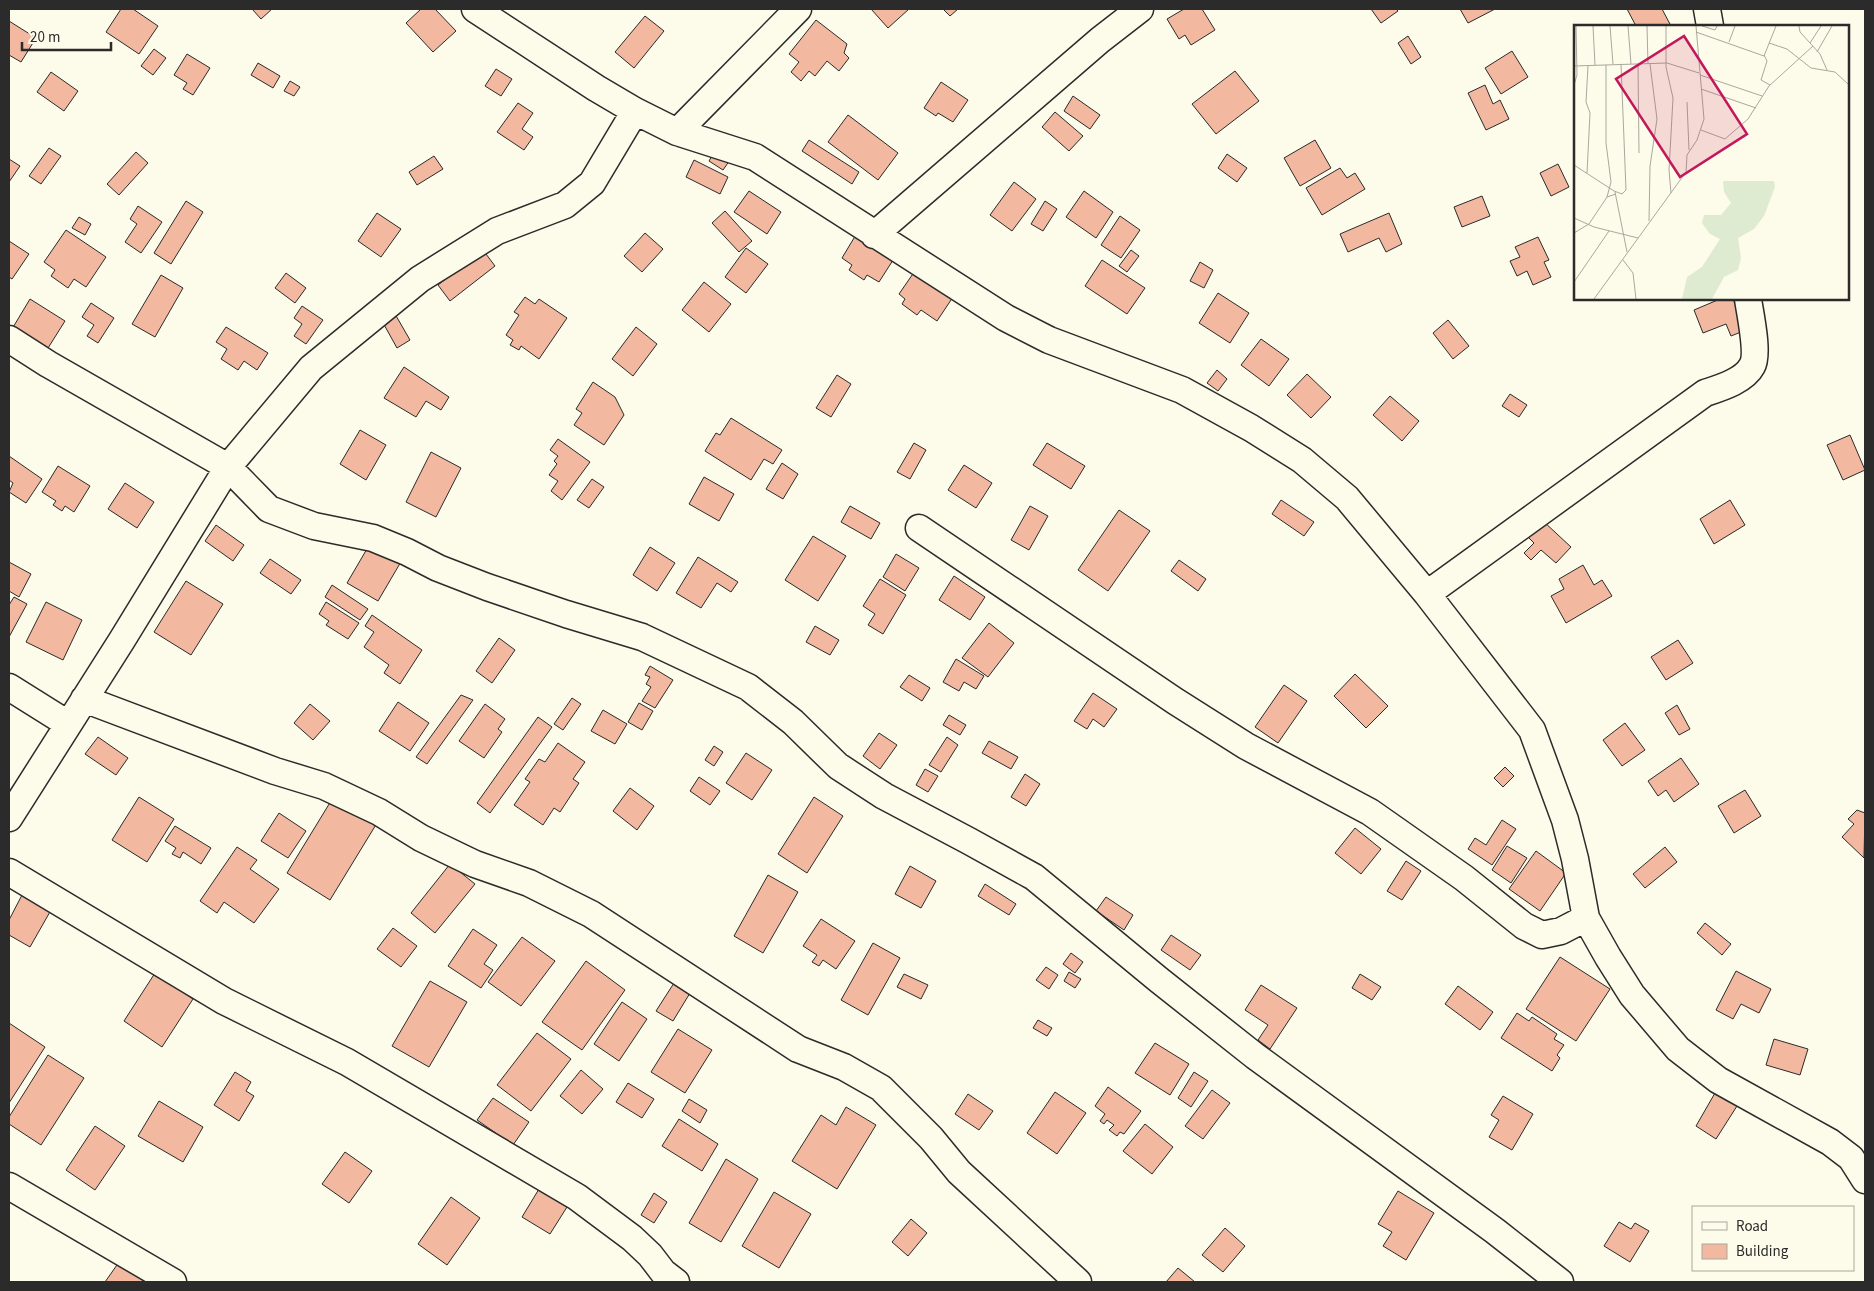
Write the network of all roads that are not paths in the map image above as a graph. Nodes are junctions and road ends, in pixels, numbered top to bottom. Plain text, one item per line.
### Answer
1 (475, 9) edge
2 (798, 9) edge
3 (1140, 9) edge
4 (1708, 9) edge
5 (1710, 25) edge
6 (635, 111) junction
7 (677, 132) junction
8 (874, 235) junction
9 (1748, 300) edge
10 (9, 339) edge
11 (228, 467) junction
12 (919, 528) dead end
13 (1427, 594) junction
14 (9, 686) edge
15 (84, 700) junction
16 (68, 724) junction
17 (9, 818) edge
18 (9, 872) edge
19 (1586, 918) junction
20 (1865, 1180) edge
21 (9, 1186) edge
22 (172, 1282) edge
23 (676, 1282) edge
24 (1078, 1282) edge
25 (1560, 1282) edge

1 - 6 street
2 - 7 street
3 - 8 street
4 - 5 street
6 - 7 street
6 - 11 street
7 - 8 street
8 - 13 street
9 - 13 street
10 - 11 street
11 - 15 street
11 - 25 street
12 - 19 street
13 - 19 street
14 - 16 street
15 - 16 street
15 - 24 street
16 - 17 street
18 - 23 street
19 - 20 street
21 - 22 street

